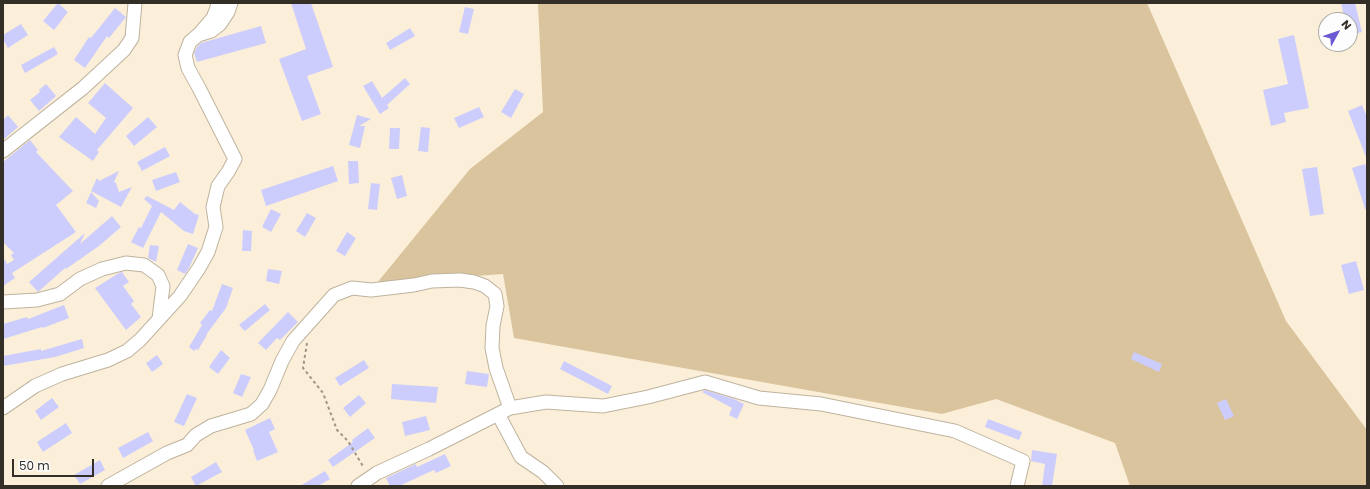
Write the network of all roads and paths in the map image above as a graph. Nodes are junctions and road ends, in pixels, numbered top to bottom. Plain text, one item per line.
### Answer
1 (136, 3) edge
2 (217, 3) edge
3 (231, 3) edge
4 (198, 35) junction
5 (3, 151) edge
6 (3, 302) edge
7 (159, 319) junction
8 (308, 340) dead end
9 (3, 408) edge
10 (504, 411) junction
11 (369, 478) junction
12 (108, 486) edge
13 (358, 486) edge
14 (557, 486) edge
15 (1017, 486) edge

1 - 5 street
2 - 4 street
3 - 4 street
4 - 7 street
6 - 7 street
7 - 9 street
8 - 11 path
10 - 11 street
10 - 12 street
10 - 14 street
10 - 15 street
11 - 13 street

